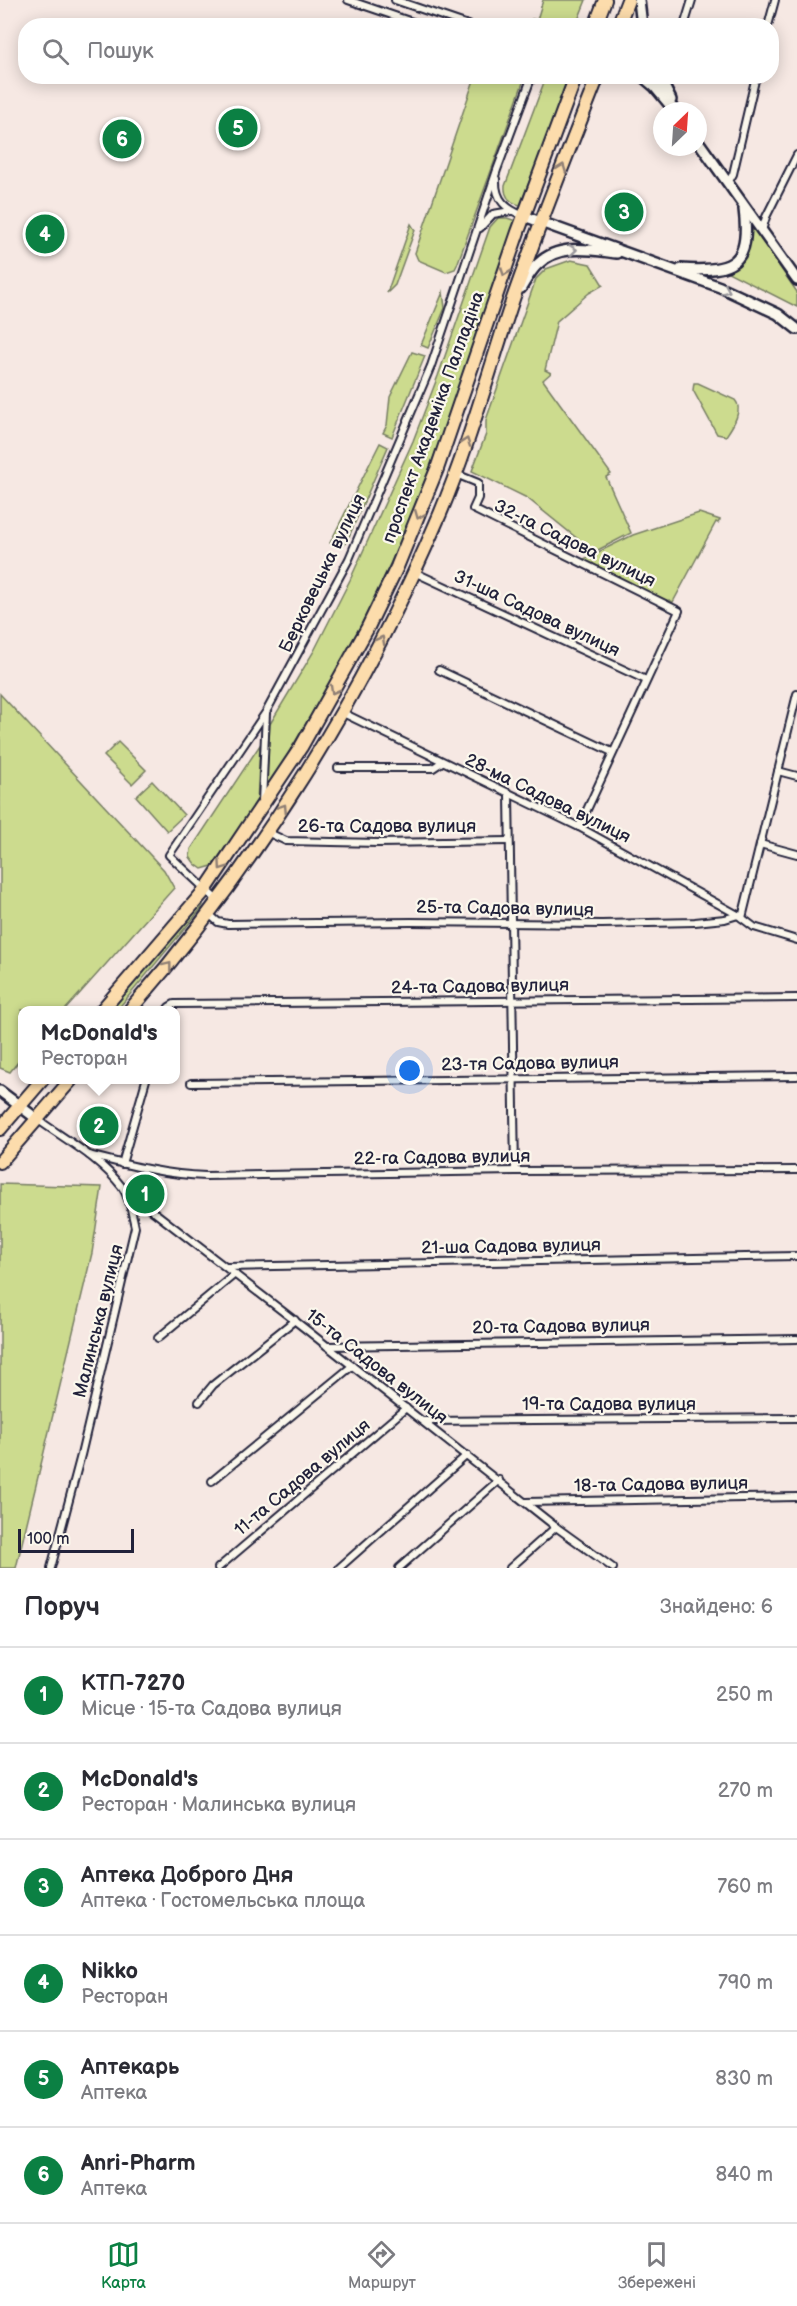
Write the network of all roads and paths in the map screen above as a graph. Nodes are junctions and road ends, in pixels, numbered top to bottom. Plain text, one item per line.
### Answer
1 (348, 0) edge
2 (395, 0) edge
3 (605, 0) edge
4 (628, 0) edge
5 (639, 0) edge
6 (692, 0) edge
7 (775, 0) edge
8 (401, 18) edge
9 (448, 18) edge
10 (598, 18) edge
11 (621, 18) edge
12 (641, 18) edge
13 (686, 18) edge
14 (770, 18) edge
15 (529, 84) edge
16 (573, 84) edge
17 (595, 84) edge
18 (651, 84) edge
19 (663, 84) edge
20 (754, 84) edge
21 (668, 102) edge
22 (671, 102) edge
23 (707, 154) edge
24 (797, 155) edge
25 (497, 170) junction
26 (728, 183) junction
27 (744, 206) junction
28 (511, 211) junction
29 (524, 216) junction
30 (542, 223) junction
31 (761, 231) junction
32 (474, 235) junction
33 (635, 255) junction
34 (672, 268) junction
35 (797, 280) edge
36 (514, 297) junction
37 (797, 329) edge
38 (456, 474) junction
39 (414, 572) junction
40 (439, 670) dead end
41 (646, 680) junction
42 (797, 696) edge
43 (266, 712) junction
44 (341, 712) junction
45 (612, 752) junction
46 (442, 762) junction
47 (338, 768) dead end
48 (778, 771) junction
49 (797, 776) edge
50 (509, 795) junction
51 (262, 808) junction
52 (579, 827) junction
53 (267, 832) junction
54 (509, 841) junction
55 (760, 844) junction
56 (797, 854) edge
57 (206, 889) junction
58 (218, 901) junction
59 (209, 914) junction
60 (740, 917) junction
61 (510, 922) junction
62 (797, 940) edge
63 (797, 998) edge
64 (511, 1000) junction
65 (106, 1006) edge
66 (134, 1006) edge
67 (171, 1006) edge
68 (797, 1076) edge
69 (515, 1078) junction
70 (191, 1083) dead end
71 (39, 1084) edge
72 (68, 1084) edge
73 (145, 1084) edge
74 (0, 1091) edge
75 (20, 1106) junction
76 (37, 1119) junction
77 (0, 1129) edge
78 (89, 1155) junction
79 (0, 1162) edge
80 (122, 1164) junction
81 (797, 1170) edge
82 (515, 1171) junction
83 (123, 1188) junction
84 (797, 1256) edge
85 (226, 1267) junction
86 (235, 1274) junction
87 (295, 1320) junction
88 (158, 1338) dead end
89 (797, 1338) edge
90 (326, 1346) junction
91 (352, 1366) junction
92 (199, 1402) dead end
93 (406, 1408) junction
94 (797, 1418) edge
95 (422, 1421) junction
96 (467, 1455) junction
97 (499, 1480) junction
98 (212, 1481) dead end
99 (797, 1497) edge
100 (525, 1502) junction
101 (556, 1527) junction
102 (51, 1568) edge
103 (218, 1568) edge
104 (339, 1568) edge
105 (399, 1568) edge
106 (510, 1568) edge
107 (613, 1568) edge

1 - 8 street
2 - 9 street
3 - 10 highway
4 - 11 highway
5 - 12 main road
6 - 13 street
7 - 14 street
15 - 25 street, Берковецька вулиця
16 - 29 highway, проспект Академіка Палладіна
30 -> 17 highway, проспект Академіка Палладіна
18 - 21 main road
19 - 22 main road
20 - 26 street
23 - 26 main road
24 - 31 street
25 - 28 street, Берковецька вулиця
25 - 32 street, Берковецька вулиця
26 - 27 main road
27 - 31 main road
27 - 34 main road
28 - 29 street
28 - 32 street, Берковецька вулиця
29 - 30 main road
29 -> 51 highway, проспект Академіка Палладіна
30 - 33 main road
30 - 36 highway, проспект Академіка Палладіна
31 - 35 main road
32 - 43 street, Берковецька вулиця
33 - 34 main road
36 -> 33 main road
34 -> 37 main road
38 -> 36 highway, проспект Академіка Палладіна
38 - 39 highway, проспект Академіка Палладіна
38 - 41 street, 32-га Садова вулиця
39 - 41 street, 31-ша Садова вулиця
44 -> 39 highway, проспект Академіка Палладіна
40 - 45 street
41 - 45 street
42 - 48 street
43 - 51 street
43 - 57 street, Берковецька вулиця
44 - 46 street, 28-ма Садова вулиця
53 -> 44 highway, проспект Академіка Палладіна
45 - 52 street
46 - 47 street
46 - 50 street, 28-ма Садова вулиця
48 - 49 street
48 - 55 street
50 - 52 street, 28-ма Садова вулиця
50 - 54 street
51 -> 57 highway, проспект Академіка Палладіна
52 - 60 street, 28-ма Садова вулиця
53 - 54 street, 26-та Садова вулиця
53 - 58 highway, проспект Академіка Палладіна
54 - 61 street
55 - 56 street
55 - 60 street
57 - 58 street
57 - 65 highway, проспект Академіка Палладіна
58 - 59 highway, проспект Академіка Палладіна
59 - 61 street, 25-та Садова вулиця
66 -> 59 highway, проспект Академіка Палладіна
60 - 61 street, 25-та Садова вулиця
60 - 62 street
61 - 64 street
63 - 64 street, 24-та Садова вулиця
64 - 67 street, 24-та Садова вулиця
64 - 69 street
68 - 69 street, 23-тя Садова вулиця
69 - 70 street, 23-тя Садова вулиця
69 - 82 street
71 - 75 highway
72 - 76 highway
73 - 80 street
74 - 75 main road
75 - 76 main road
75 - 77 highway
76 - 78 street, Малинська вулиця
76 - 79 highway
78 - 80 street, 22-га Садова вулиця
78 - 83 street, Малинська вулиця
80 - 82 street, 22-га Садова вулиця
81 - 82 street, 22-га Садова вулиця
83 - 85 street, 15-та Садова вулиця
83 - 102 street, Малинська вулиця
84 - 85 street, 21-ша Садова вулиця
85 - 86 street, 15-та Садова вулиця
86 - 87 street, 15-та Садова вулиця
86 - 88 street
87 - 90 street, 15-та Садова вулиця
87 - 92 street
89 - 90 street, 20-та Садова вулиця
90 - 91 street, 15-та Садова вулиця
91 - 93 street, 15-та Садова вулиця
91 - 98 street
93 - 95 street, 15-та Садова вулиця
93 - 103 street, 11-та Садова вулиця
94 - 95 street, 19-та Садова вулиця
95 - 96 street, 15-та Садова вулиця
96 - 97 street, 15-та Садова вулиця
96 - 104 street
97 - 100 street, 15-та Садова вулиця
97 - 105 street
99 - 100 street, 18-та Садова вулиця
100 - 101 street, 15-та Садова вулиця
101 - 106 street
101 - 107 street, 15-та Садова вулиця

